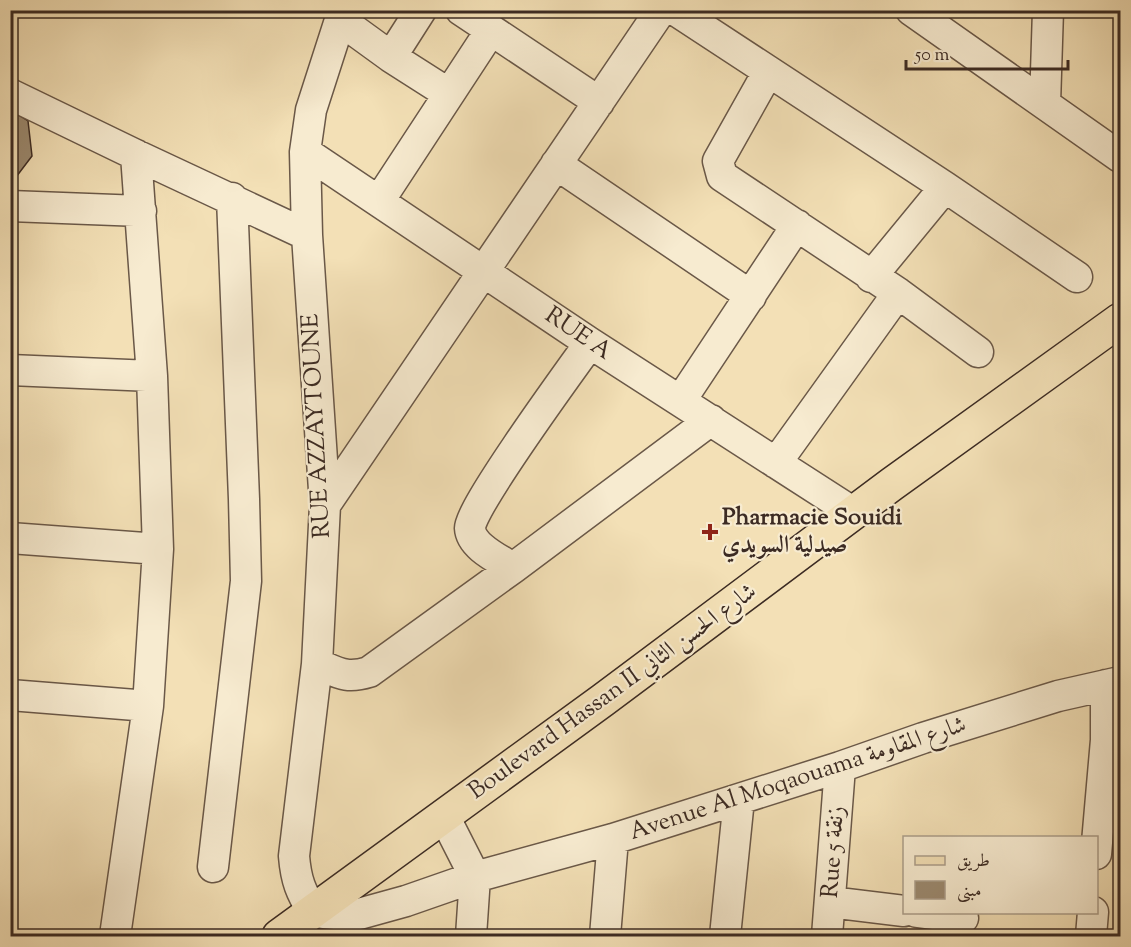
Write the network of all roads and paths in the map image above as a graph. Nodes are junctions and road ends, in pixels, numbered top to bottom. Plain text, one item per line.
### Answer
1 (421, 10) edge
2 (461, 10) edge
3 (661, 10) edge
4 (675, 10) edge
5 (911, 10) edge
6 (1048, 10) edge
7 (341, 15) edge
8 (491, 30) junction
9 (391, 57) junction
10 (768, 72) junction
11 (10, 94) edge
12 (449, 94) junction
13 (599, 102) junction
14 (1045, 104) junction
15 (304, 152) junction
16 (136, 155) junction
17 (1120, 157) edge
18 (556, 164) junction
19 (945, 187) junction
20 (232, 198) junction
21 (379, 201) junction
22 (10, 206) edge
23 (141, 211) junction
24 (797, 225) junction
25 (307, 235) junction
26 (484, 270) junction
27 (871, 277) junction
28 (1077, 277) dead end
29 (897, 294) junction
30 (750, 296) junction
31 (1120, 320) edge
32 (590, 343) junction
33 (978, 352) dead end
34 (10, 370) edge
35 (152, 376) junction
36 (681, 400) junction
37 (711, 420) junction
38 (776, 463) junction
39 (325, 505) junction
40 (854, 513) junction
41 (10, 538) edge
42 (158, 549) junction
43 (513, 568) junction
44 (317, 664) junction
45 (1113, 684) edge
46 (10, 695) edge
47 (148, 706) junction
48 (840, 767) junction
49 (739, 799) junction
50 (444, 816) junction
51 (1098, 836) edge
52 (613, 839) junction
53 (213, 867) dead end
54 (475, 877) junction
55 (830, 902) junction
56 (903, 911) edge
57 (313, 912) junction
58 (926, 914) edge
59 (1093, 914) edge
60 (963, 922) edge
61 (115, 936) edge
62 (279, 936) edge
63 (471, 936) edge
64 (604, 936) edge
65 (725, 936) edge
66 (827, 936) edge
67 (1091, 936) edge

1 - 9 street
2 - 8 street
3 - 13 street
4 - 10 street
5 - 14 street
6 - 14 street
7 - 9 street
7 - 15 street, RUE AZZAYTOUNE
8 - 12 street
8 - 13 street
9 - 12 street
10 - 19 street
10 - 24 street
11 - 16 street
12 - 21 street
13 - 18 street
14 - 17 street
15 - 21 street, RUE A
15 - 25 street, RUE AZZAYTOUNE
16 - 20 street
16 - 23 street
18 - 26 street
18 - 30 street
19 - 27 street
19 - 28 street
20 - 25 street
20 - 53 street
21 - 26 street, RUE A
22 - 23 street
23 - 35 street
24 - 27 street
24 - 30 street
25 - 39 street, RUE AZZAYTOUNE
26 - 32 street, RUE A
26 - 39 street
27 - 29 street
29 - 33 street
29 - 38 street
30 - 36 street
31 - 40 main road, Boulevard Hassan II شارع الحسن الثاني
32 - 36 street, RUE A
32 - 43 street
34 - 35 street
35 - 42 street
36 - 37 street, RUE A
37 - 38 street, RUE A
37 - 43 street
38 - 40 street, RUE A
39 - 44 street, RUE AZZAYTOUNE
40 - 50 main road, Boulevard Hassan II شارع الحسن الثاني
41 - 42 street
42 - 47 street
43 - 44 street
44 - 57 street, RUE AZZAYTOUNE
45 - 48 street, Avenue Al Moqaouama شارع المقاومة
45 - 51 street
46 - 47 street
47 - 61 street
48 - 49 street, Avenue Al Moqaouama شارع المقاومة
48 - 55 street, Rue 5 زنقة
49 - 52 street, Avenue Al Moqaouama شارع المقاومة
49 - 65 street
50 - 54 street
50 - 57 main road, Boulevard Hassan II شارع الحسن الثاني
52 - 54 street, Avenue Al Moqaouama شارع المقاومة
52 - 64 street
54 - 57 street, Avenue Al Moqaouama شارع المقاومة
54 - 63 street
55 - 56 street
55 - 66 street, Rue 5 زنقة
57 - 62 main road, Boulevard Hassan II شارع الحسن الثاني
58 - 60 street
59 - 67 street

